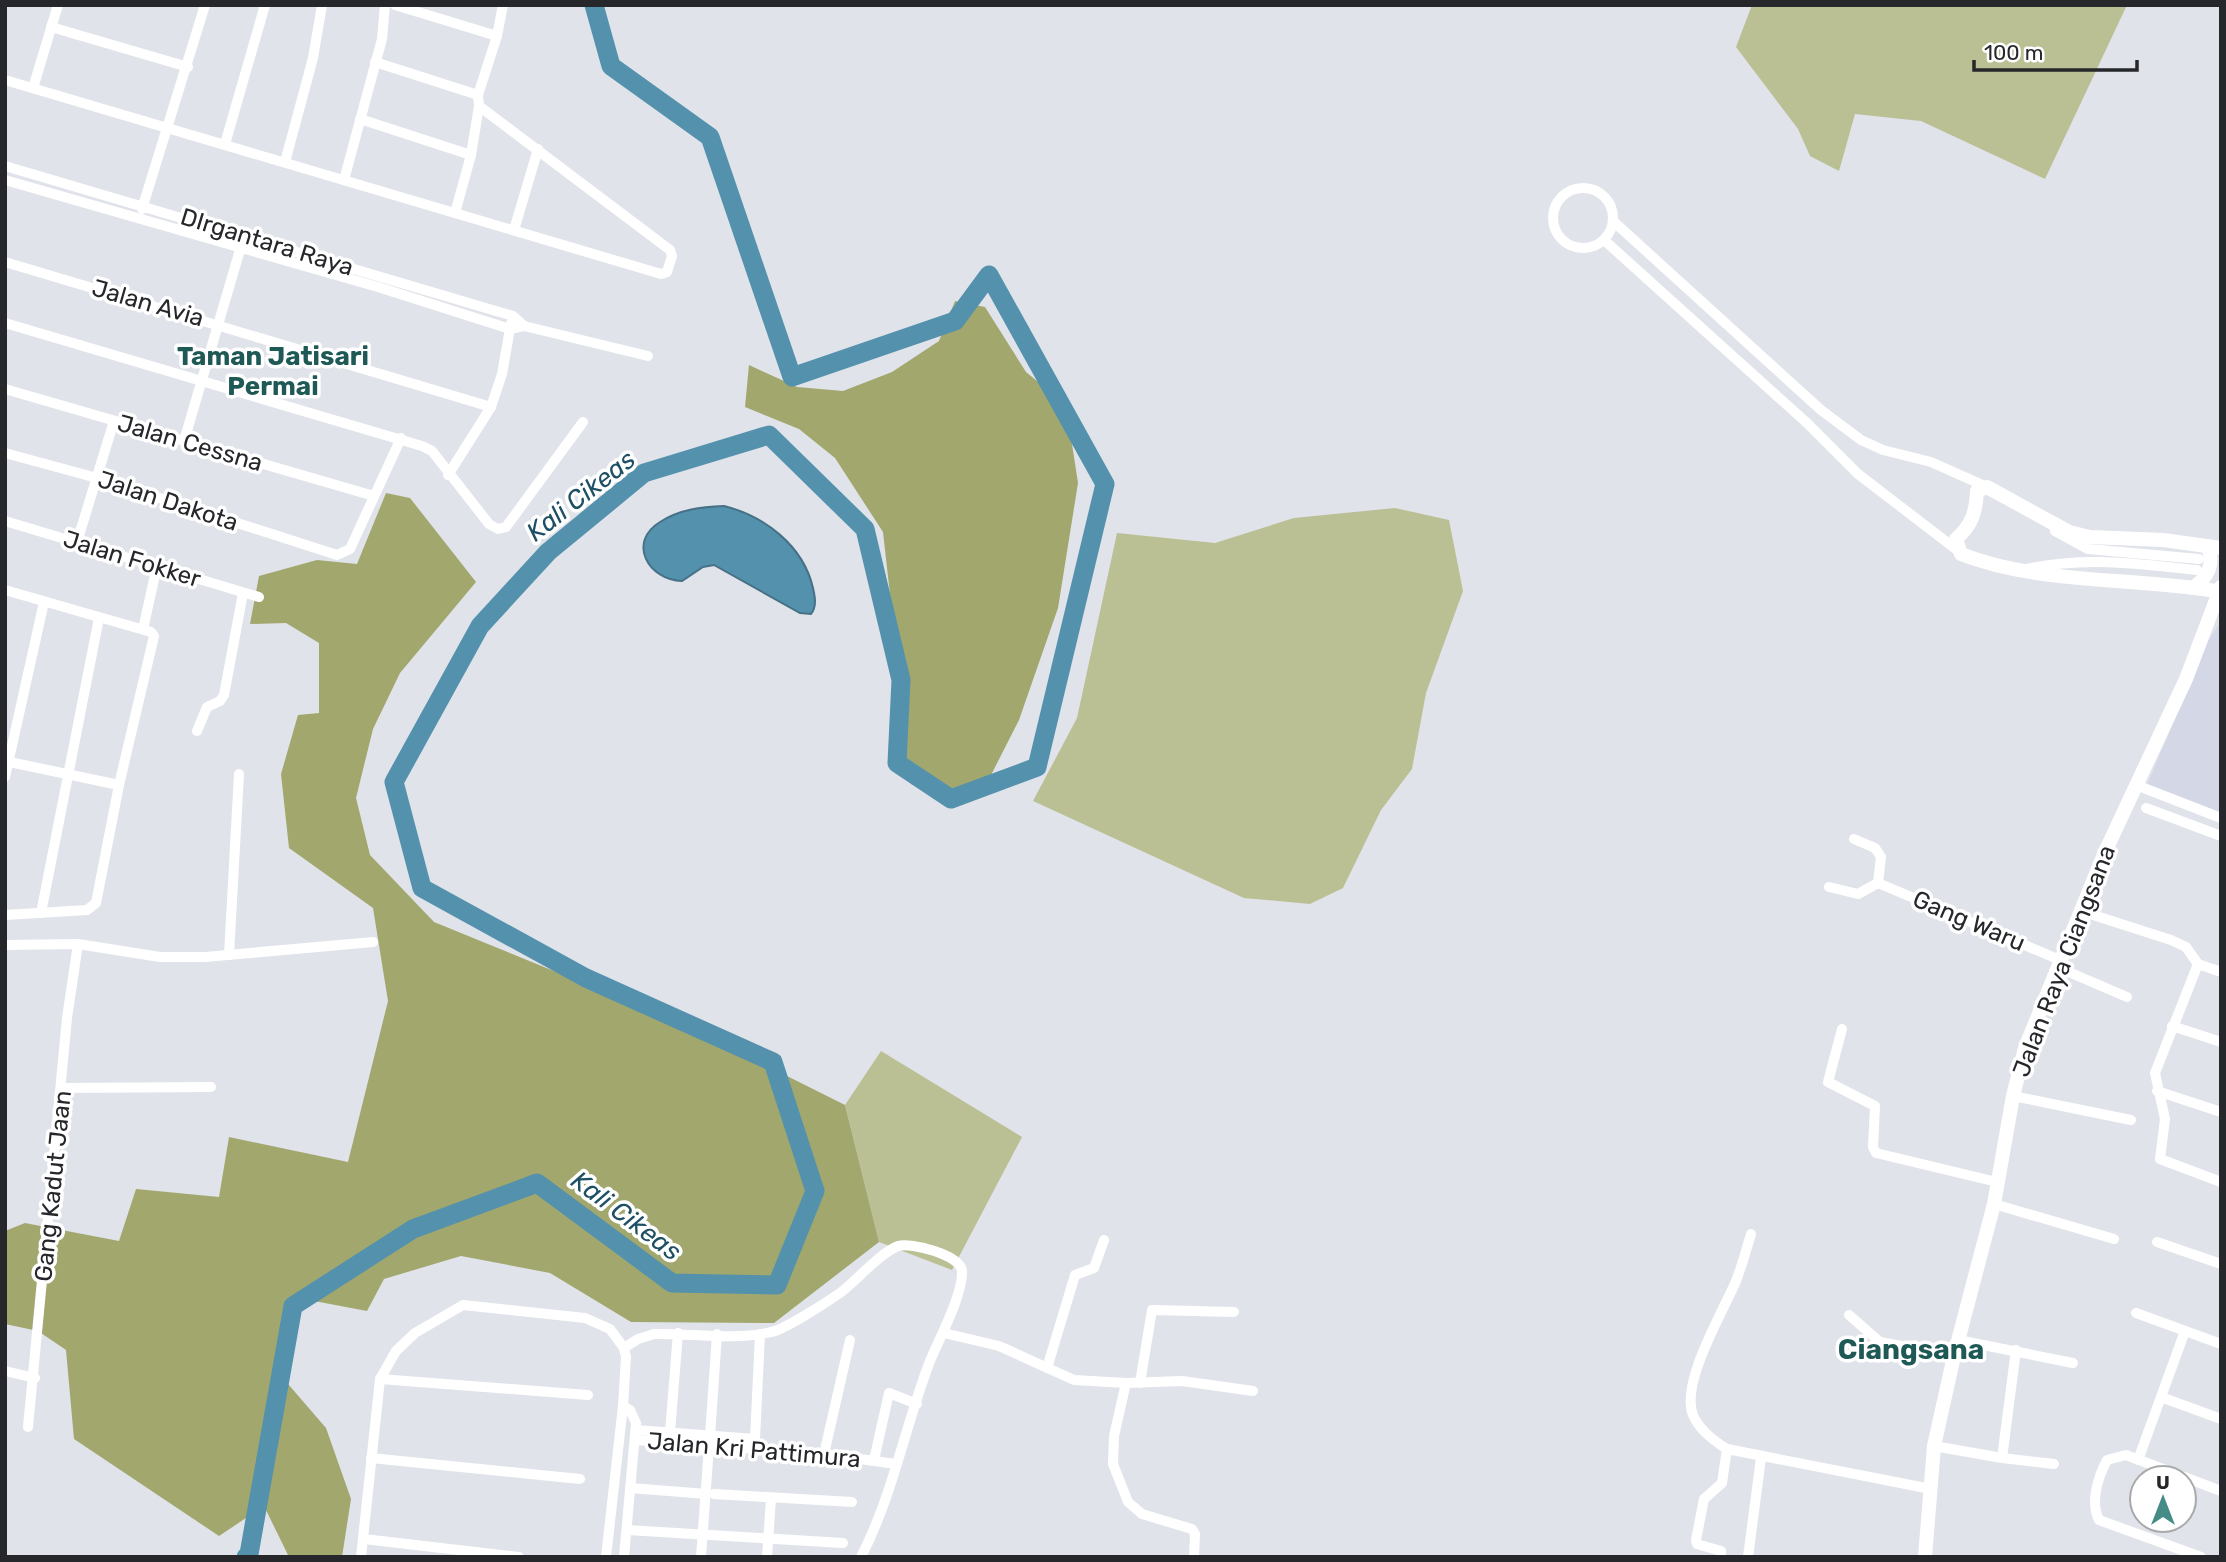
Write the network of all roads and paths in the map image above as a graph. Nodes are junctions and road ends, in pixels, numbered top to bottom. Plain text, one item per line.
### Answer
1 (58, 5) edge
2 (205, 5) edge
3 (265, 5) edge
4 (323, 5) edge
5 (385, 5) edge
6 (395, 5) edge
7 (503, 5) edge
8 (51, 27) junction
9 (497, 36) junction
10 (375, 62) junction
11 (188, 67) junction
12 (5, 80) edge
13 (33, 89) junction
14 (478, 95) junction
15 (479, 106) junction
16 (360, 118) junction
17 (166, 127) junction
18 (225, 144) junction
19 (538, 149) junction
20 (471, 155) junction
21 (285, 162) junction
22 (5, 166) edge
23 (5, 180) edge
24 (344, 180) junction
25 (69, 183) junction
26 (65, 197) junction
27 (144, 205) junction
28 (455, 213) junction
29 (139, 218) junction
30 (1613, 221) junction
31 (514, 230) junction
32 (244, 236) junction
33 (1604, 240) junction
34 (241, 248) junction
35 (5, 262) edge
36 (379, 281) junction
37 (513, 316) junction
38 (5, 323) edge
39 (220, 324) junction
40 (524, 326) junction
41 (510, 329) junction
42 (648, 356) dead end
43 (204, 382) junction
44 (5, 389) edge
45 (491, 407) junction
46 (114, 421) junction
47 (583, 422) dead end
48 (401, 438) junction
49 (184, 441) junction
50 (5, 453) edge
51 (448, 475) junction
52 (97, 478) junction
53 (1982, 489) junction
54 (374, 496) junction
55 (5, 521) edge
56 (1940, 537) junction
57 (1956, 539) junction
58 (77, 542) junction
59 (2209, 551) edge
60 (1961, 554) junction
61 (157, 566) junction
62 (2197, 570) dead end
63 (2019, 571) junction
64 (2193, 588) junction
65 (5, 590) edge
66 (2220, 591) edge
67 (243, 593) junction
68 (259, 597) dead end
69 (44, 602) junction
70 (99, 618) junction
71 (147, 630) junction
72 (197, 731) dead end
73 (7, 761) edge
74 (68, 774) junction
75 (239, 774) dead end
76 (5, 777) edge
77 (119, 785) junction
78 (2136, 785) junction
79 (2146, 808) dead end
80 (2221, 818) edge
81 (2221, 836) edge
82 (1854, 839) dead end
83 (1878, 883) junction
84 (1829, 887) dead end
85 (41, 913) junction
86 (2090, 914) dead end
87 (5, 915) edge
88 (373, 942) dead end
89 (78, 944) junction
90 (5, 945) edge
91 (229, 955) junction
92 (2059, 964) junction
93 (2197, 964) junction
94 (2221, 972) edge
95 (2127, 997) dead end
96 (2172, 1026) junction
97 (1842, 1029) dead end
98 (2221, 1042) edge
99 (211, 1087) dead end
100 (63, 1088) junction
101 (2157, 1091) junction
102 (2013, 1096) junction
103 (2221, 1112) edge
104 (2132, 1120) dead end
105 (1997, 1182) junction
106 (2221, 1182) edge
107 (1994, 1204) junction
108 (1751, 1234) dead end
109 (2114, 1239) dead end
110 (1104, 1240) dead end
111 (2157, 1241) dead end
112 (2221, 1264) edge
113 (1234, 1312) dead end
114 (2136, 1313) dead end
115 (1849, 1315) dead end
116 (2185, 1331) junction
117 (678, 1333) junction
118 (944, 1333) junction
119 (717, 1334) junction
120 (760, 1334) junction
121 (850, 1340) dead end
122 (1958, 1340) junction
123 (2221, 1344) edge
124 (624, 1348) junction
125 (2017, 1350) junction
126 (1954, 1356) junction
127 (2073, 1363) dead end
128 (1047, 1368) junction
129 (5, 1371) edge
130 (35, 1378) junction
131 (380, 1378) junction
132 (1126, 1383) junction
133 (1140, 1383) junction
134 (1253, 1391) dead end
135 (588, 1395) dead end
136 (2161, 1397) junction
137 (917, 1404) junction
138 (623, 1406) junction
139 (2221, 1419) edge
140 (28, 1427) dead end
141 (670, 1432) junction
142 (635, 1435) junction
143 (710, 1441) junction
144 (1934, 1446) junction
145 (1727, 1449) junction
146 (824, 1454) junction
147 (371, 1458) junction
148 (1761, 1458) junction
149 (2001, 1458) junction
150 (874, 1461) junction
151 (2138, 1461) junction
152 (896, 1464) junction
153 (2054, 1464) dead end
154 (580, 1479) dead end
155 (630, 1488) junction
156 (1931, 1489) junction
157 (2221, 1491) edge
158 (710, 1494) junction
159 (771, 1498) junction
160 (852, 1502) dead end
161 (627, 1530) junction
162 (704, 1535) junction
163 (364, 1539) junction
164 (768, 1540) junction
165 (843, 1543) dead end
166 (361, 1557) edge
167 (519, 1557) edge
168 (606, 1557) edge
169 (624, 1557) edge
170 (701, 1557) edge
171 (767, 1557) edge
172 (861, 1557) edge
173 (1194, 1557) edge
174 (1721, 1557) edge
175 (1748, 1557) edge
176 (1925, 1557) edge
177 (2201, 1557) edge

1 - 8 street
2 - 11 street
3 - 18 street
4 - 21 street
5 - 10 street
6 - 9 street
7 - 9 street
8 - 11 street
8 - 13 street
9 - 14 street
10 - 14 street
10 - 16 street
11 - 17 street
12 - 13 street
13 - 17 street
14 - 15 street
15 - 19 street
15 - 20 street
16 - 20 street
16 - 24 street
17 - 18 street
17 - 27 street
18 - 21 street
19 - 31 street
19 - 31 street
20 - 28 street
21 - 24 street
22 - 25 street, DIrgantara Raya
23 - 26 street, DIrgantara Raya
24 - 28 street
25 - 26 street
25 - 27 street, DIrgantara Raya
26 - 29 street, DIrgantara Raya
27 - 29 street
27 - 32 street, DIrgantara Raya
28 - 31 street
29 - 34 street, DIrgantara Raya
30 - 33 street
30 - 33 street
30 - 53 street
32 - 34 street
32 - 36 street, DIrgantara Raya
33 - 56 street
34 - 36 street, DIrgantara Raya
34 - 39 street
35 - 39 street, Jalan Avia
36 - 37 street, DIrgantara Raya
36 - 41 street, DIrgantara Raya
37 - 40 street, DIrgantara Raya
37 - 41 street
38 - 43 street
39 - 43 street
39 - 45 street, Jalan Avia
40 - 41 street, DIrgantara Raya
40 - 42 street, DIrgantara Raya
41 - 45 street
43 - 48 street
43 - 49 street
44 - 46 street, Jalan Cessna
45 - 51 street
46 - 49 street, Jalan Cessna
46 - 52 street
47 - 51 street
48 - 51 street
48 - 54 street
49 - 54 street, Jalan Cessna
50 - 52 street, Jalan Dakota
52 - 54 street, Jalan Dakota
52 - 58 street
53 - 57 main road
53 - 59 main road
55 - 58 street, Jalan Fokker
56 - 57 street
56 - 60 street
57 - 60 main road
58 - 61 street, Jalan Fokker
59 - 64 main road
60 - 63 main road
61 - 67 street, Jalan Fokker
61 - 71 street
62 - 63 street
63 - 64 main road
64 - 66 main road
65 - 69 street
66 - 78 main road, Jalan Raya Ciangsana
67 - 68 street, Jalan Fokker
67 - 72 street
69 - 70 street
69 - 73 street
70 - 71 street
70 - 74 street
71 - 77 street
73 - 74 street
73 - 76 street
74 - 77 street
74 - 85 street
75 - 91 street
77 - 85 street
78 - 80 street
78 - 92 main road, Jalan Raya Ciangsana
79 - 81 street
82 - 83 street
83 - 84 street
83 - 92 street, Gang Waru
85 - 87 street
86 - 93 street
88 - 91 street
89 - 90 street
89 - 91 street
89 - 100 street, Gang Kadut Jaan
92 - 95 street, Gang Waru
92 - 102 main road, Jalan Raya Ciangsana
93 - 94 street
93 - 96 street
96 - 98 street
96 - 101 street
97 - 105 street
99 - 100 street
100 - 130 street, Gang Kadut Jaan
101 - 103 street
101 - 106 street
102 - 104 street
102 - 105 main road, Jalan Raya Ciangsana
105 - 107 main road, Jalan Raya Ciangsana
107 - 109 street
107 - 122 main road, Jalan Raya Ciangsana
108 - 145 street
110 - 128 street
111 - 112 street
113 - 133 street
114 - 116 street
115 - 126 street
116 - 123 street
116 - 136 street
117 - 119 street
117 - 124 street
117 - 141 street
118 - 120 street
118 - 128 street
118 - 137 street
119 - 120 street
119 - 143 street
120 - 143 street
121 - 146 street
122 - 125 street
122 - 126 main road, Jalan Raya Ciangsana
124 - 131 street
124 - 138 street
125 - 127 street
125 - 149 street
126 - 144 main road, Jalan Raya Ciangsana
128 - 132 street
129 - 130 street
130 - 140 street, Gang Kadut Jaan
131 - 135 street
131 - 147 street
132 - 133 street
132 - 173 street
133 - 134 street
136 - 139 street
136 - 151 street
137 - 150 street, Jalan Kri Pattimura
137 - 152 street
138 - 142 street
138 - 168 street
141 - 142 street
141 - 143 street
142 - 143 street, Jalan Kri Pattimura
142 - 155 street
143 - 146 street, Jalan Kri Pattimura
143 - 158 street
144 - 149 street
144 - 156 main road, Jalan Raya Ciangsana
145 - 148 street
145 - 174 street
146 - 150 street, Jalan Kri Pattimura
147 - 154 street
147 - 163 street
148 - 156 street
148 - 175 street
149 - 153 street
150 - 152 street, Jalan Kri Pattimura
151 - 157 street
151 - 177 street
152 - 172 street
155 - 158 street
155 - 161 street
156 - 176 main road, Jalan Raya Ciangsana
158 - 159 street
158 - 162 street
159 - 160 street
159 - 164 street
161 - 162 street
161 - 169 street
162 - 164 street
162 - 170 street
163 - 166 street
163 - 167 street
164 - 165 street
164 - 171 street

